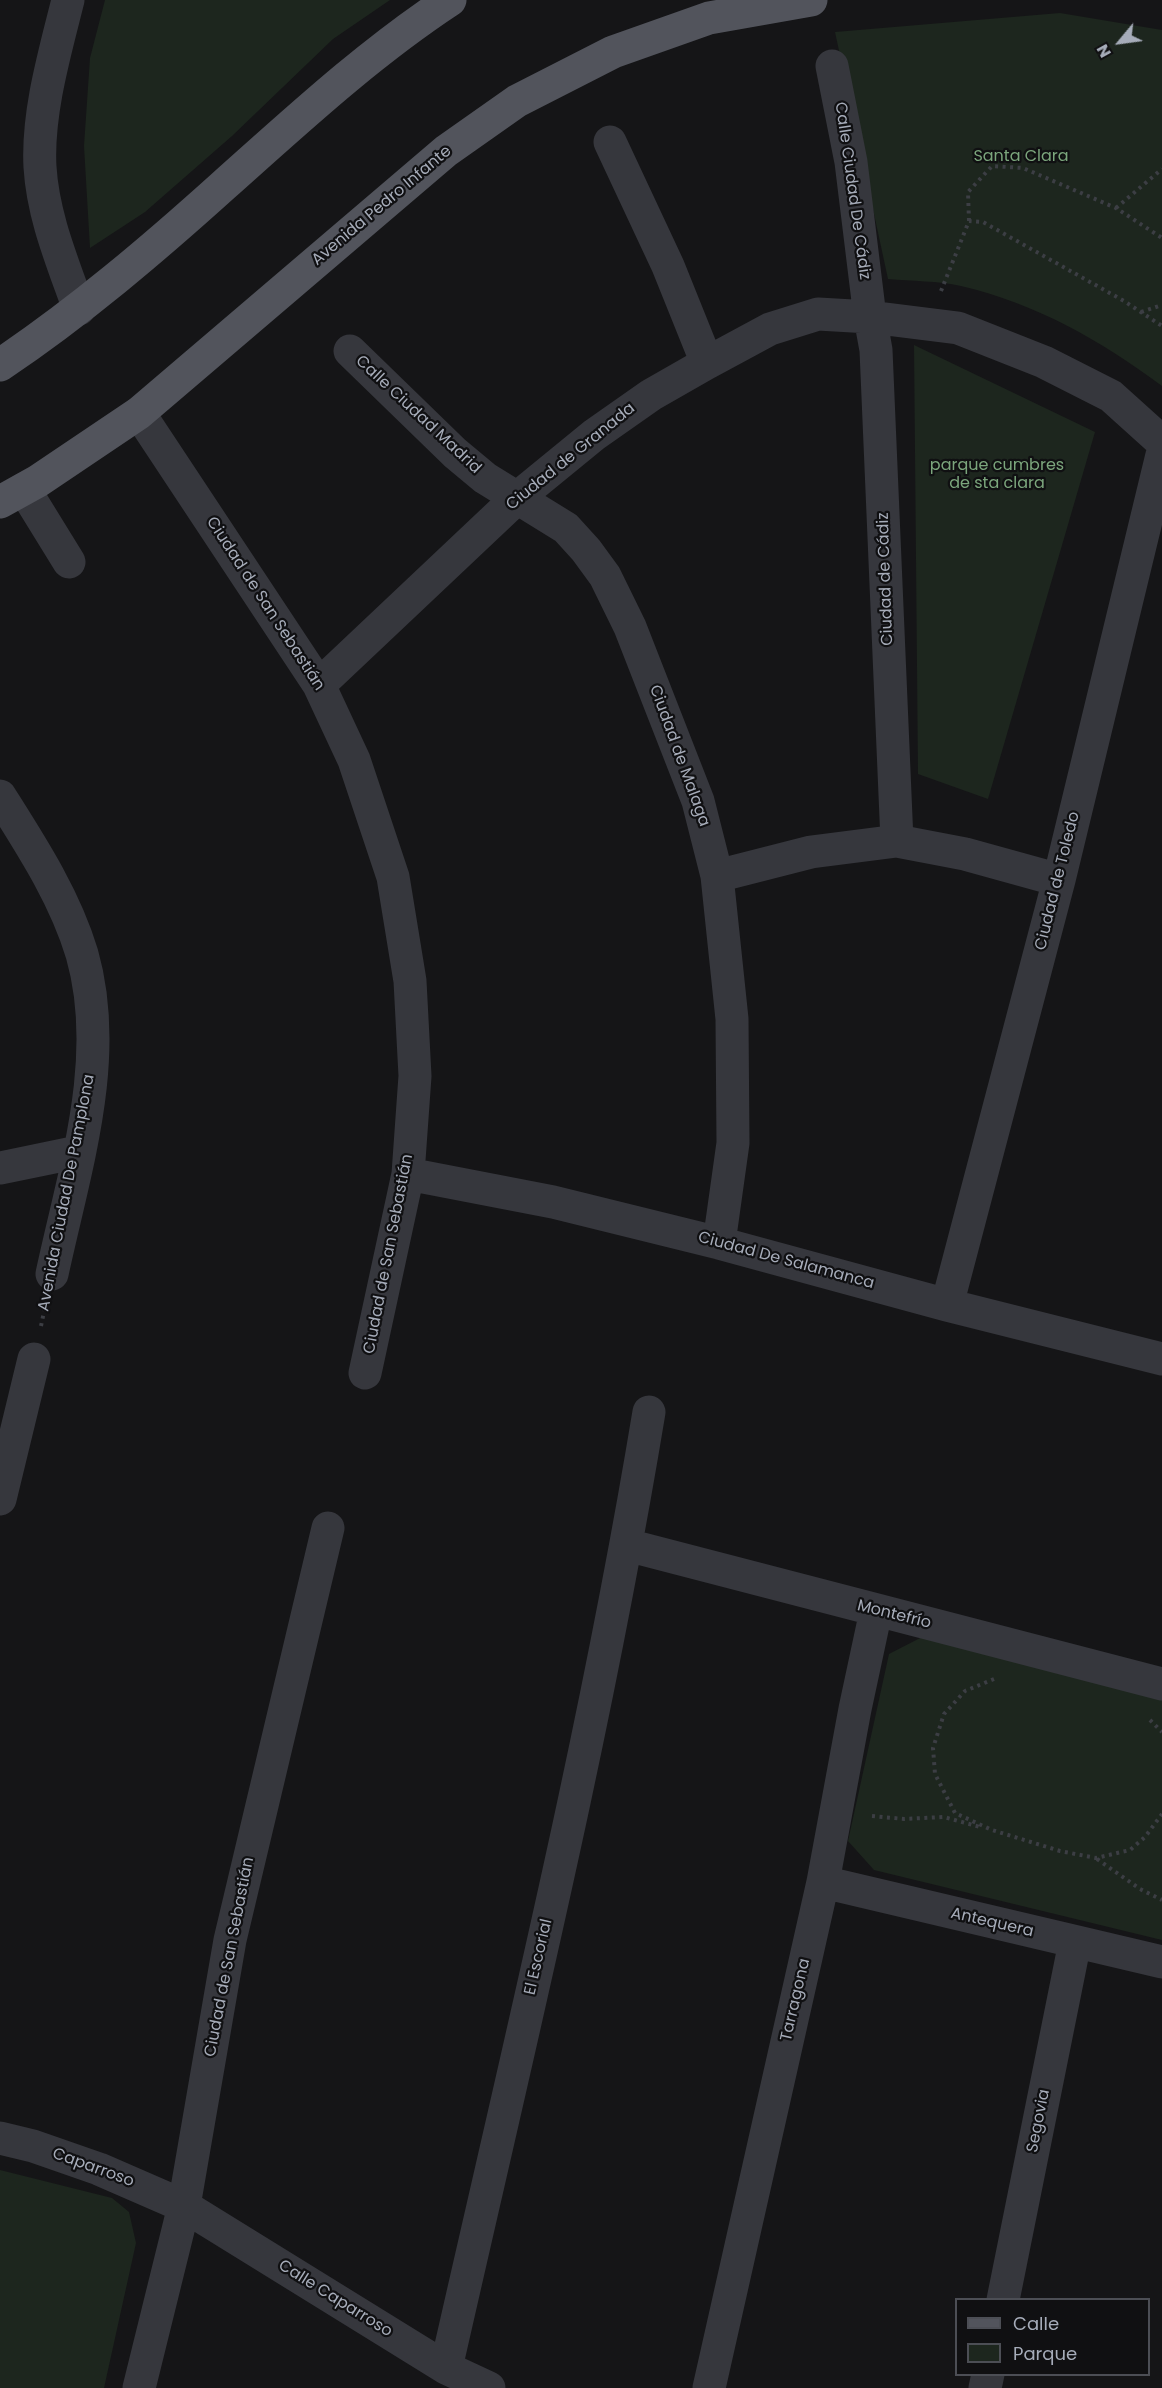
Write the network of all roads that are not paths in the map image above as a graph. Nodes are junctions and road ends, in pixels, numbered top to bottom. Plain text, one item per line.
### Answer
1 (68, 0) edge
2 (450, 0) edge
3 (811, 0) edge
4 (832, 66) dead end
5 (610, 142) dead end
6 (79, 309) junction
7 (870, 317) junction
8 (350, 351) dead end
9 (707, 363) junction
10 (0, 365) edge
11 (139, 413) junction
12 (1162, 442) edge
13 (1162, 455) edge
14 (12, 495) edge
15 (517, 498) junction
16 (69, 562) dead end
17 (319, 685) junction
18 (0, 796) edge
19 (897, 841) junction
20 (14, 843) edge
21 (717, 876) junction
22 (1059, 880) junction
23 (78, 1152) junction
24 (0, 1168) edge
25 (408, 1174) junction
26 (719, 1243) junction
27 (52, 1274) road end
28 (947, 1305) junction
29 (34, 1359) road end
30 (1162, 1359) edge
31 (365, 1373) dead end
32 (649, 1412) dead end
33 (2, 1481) edge
34 (328, 1528) dead end
35 (627, 1545) junction
36 (876, 1611) junction
37 (1162, 1684) edge
38 (823, 1882) junction
39 (1074, 1942) junction
40 (1162, 1962) edge
41 (0, 2138) edge
42 (184, 2206) junction
43 (1003, 2298) edge
44 (446, 2367) junction
45 (139, 2388) edge
46 (489, 2388) edge
47 (709, 2388) edge

1 - 6 street
2 - 6 main road
3 - 11 main road, Avenida Pedro Infante
4 - 7 street, Calle Ciudad De Cádiz
5 - 9 street
6 - 10 main road
7 - 9 street, Ciudad de Granada
7 - 12 street, Ciudad de Granada
7 - 19 street, Ciudad de Cádiz
8 - 15 street, Calle Ciudad Madrid
9 - 15 street, Ciudad de Granada
11 - 14 main road, Avenida Pedro Infante
11 - 17 street, Ciudad de San Sebastián
13 - 22 street, Ciudad de Toledo
14 - 16 street
15 - 17 street, Ciudad de Granada
15 - 21 street, Ciudad de Malaga
17 - 25 street, Ciudad de San Sebastián
18 - 20 street, Avenida Ciudad De Pamplona
19 - 21 street
19 - 22 street
20 - 23 street, Avenida Ciudad De Pamplona
21 - 26 street, Ciudad de Malaga
22 - 28 street, Ciudad de Toledo
23 - 24 street
23 - 27 street, Avenida Ciudad De Pamplona
25 - 26 street, Ciudad De Salamanca
25 - 31 street, Ciudad de San Sebastián
26 - 28 street, Ciudad De Salamanca
28 - 30 street, Ciudad De Salamanca
29 - 33 street
32 - 35 street, El Escorial
34 - 42 street, Ciudad de San Sebastián
35 - 36 street, Montefrío
35 - 44 street, El Escorial
36 - 37 street, Montefrío
36 - 38 street, Tarragona
38 - 39 street, Antequera
38 - 47 street, Tarragona
39 - 40 street, Antequera
39 - 43 street, Segovia
41 - 42 street, Caparroso
42 - 44 street, Calle Caparroso
42 - 45 street, Ciudad de San Sebastián
44 - 46 street, Calle Caparroso

